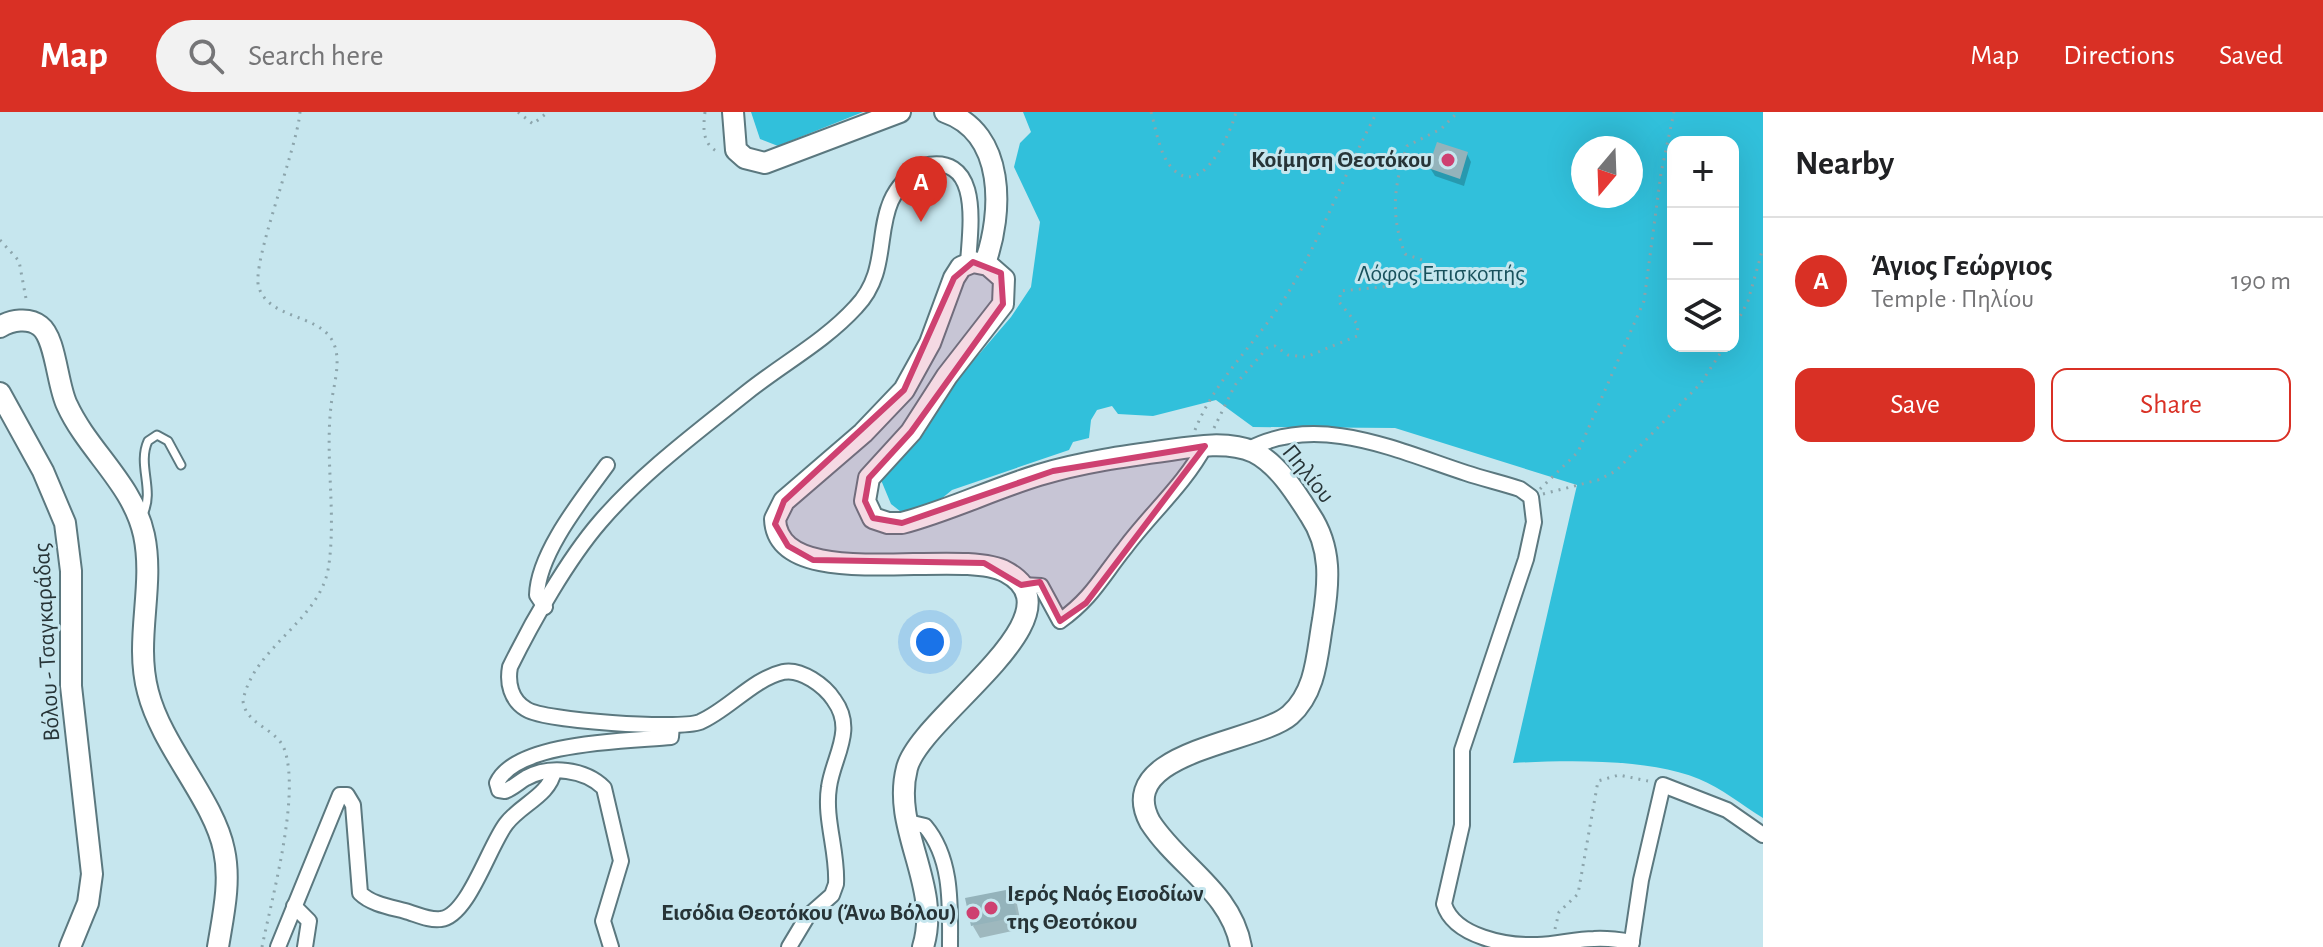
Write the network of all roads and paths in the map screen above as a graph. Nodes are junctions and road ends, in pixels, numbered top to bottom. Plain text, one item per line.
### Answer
1 (300, 112) edge
2 (518, 112) edge
3 (548, 112) edge
4 (705, 112) edge
5 (733, 112) edge
6 (900, 112) edge
7 (945, 112) edge
8 (1151, 112) edge
9 (1236, 112) edge
10 (1377, 112) edge
11 (1458, 112) edge
12 (1674, 112) edge
13 (736, 150) junction
14 (0, 240) edge
15 (1763, 248) edge
16 (976, 263) junction
17 (1739, 318) edge
18 (30, 321) junction
19 (0, 327) edge
20 (1721, 352) edge
21 (0, 393) edge
22 (1196, 447) junction
23 (1247, 450) junction
24 (181, 465) dead end
25 (607, 465) dead end
26 (1531, 497) junction
27 (140, 520) junction
28 (1021, 585) junction
29 (545, 607) junction
30 (672, 725) junction
31 (554, 771) junction
32 (1663, 785) junction
33 (908, 822) junction
34 (1763, 835) edge
35 (294, 906) junction
36 (1564, 941) junction
37 (1632, 944) edge
38 (70, 947) edge
39 (218, 947) edge
40 (262, 947) edge
41 (278, 947) edge
42 (305, 947) edge
43 (611, 947) edge
44 (789, 947) edge
45 (923, 947) edge
46 (950, 947) edge
47 (1241, 947) edge

1 - 40 path
2 - 3 path
4 - 13 path
5 - 13 main road
6 - 13 main road
7 - 16 main road
8 - 9 path
10 - 22 path
11 - 22 path
12 - 26 path
14 - 18 path
15 - 17 path
16 - 22 main road, Πηλίου
16 - 28 main road
16 - 29 street
18 - 19 main road
18 - 27 main road
20 - 26 path
21 - 38 main road, Βόλου - Τσαγκαράδας
22 - 23 main road, Πηλίου
22 - 28 street
23 - 26 street
23 - 47 main road, Πηλίου
24 - 27 lane
25 - 29 street
26 - 36 street
27 - 39 main road
28 - 33 main road
29 - 30 street
30 - 31 street
30 - 44 street
31 - 35 street
31 - 43 street
32 - 34 street
32 - 36 path
32 - 37 street
33 - 45 main road
33 - 46 street
35 - 41 street
35 - 42 street
36 - 37 street

